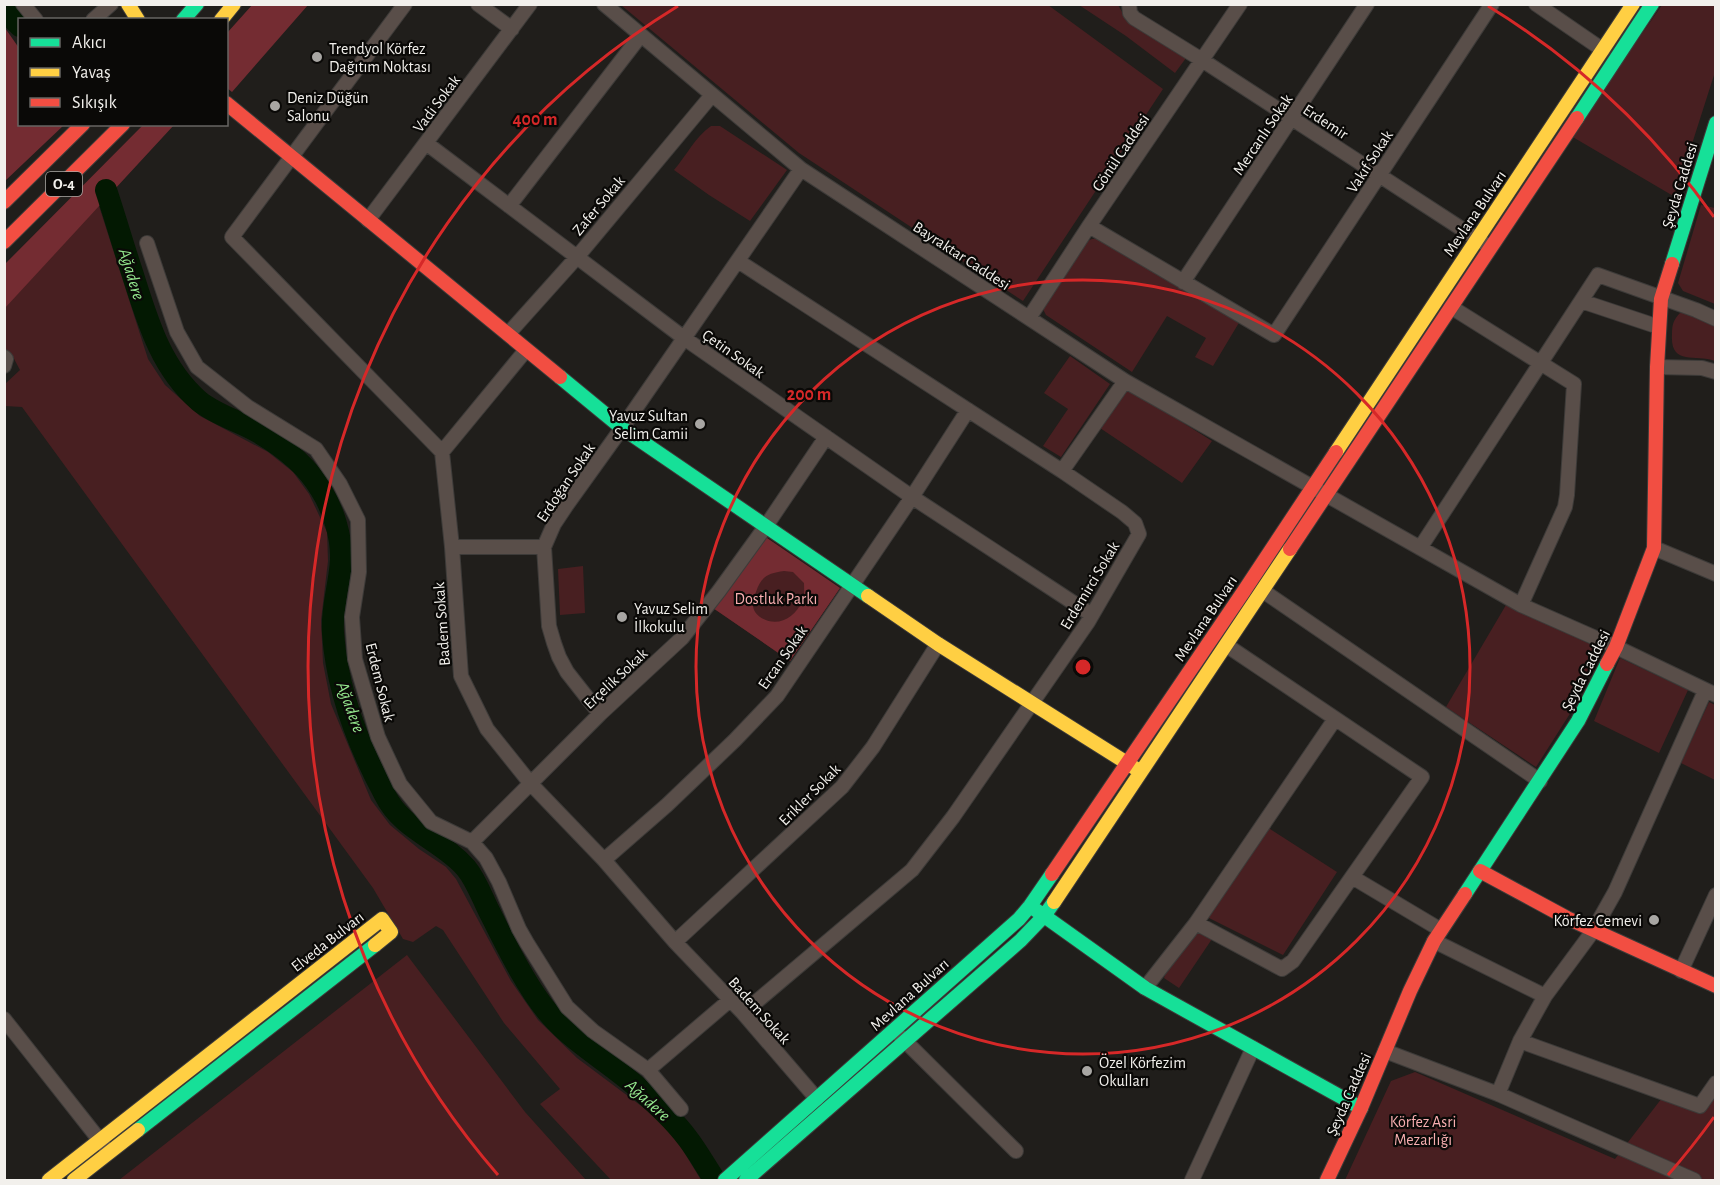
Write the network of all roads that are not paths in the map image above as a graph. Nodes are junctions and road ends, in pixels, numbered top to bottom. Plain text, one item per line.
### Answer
1 (23, 4) edge
2 (111, 4) edge
3 (128, 4) edge
4 (197, 4) edge
5 (234, 4) edge
6 (405, 4) edge
7 (478, 4) edge
8 (530, 4) edge
9 (604, 4) edge
10 (1129, 4) edge
11 (1240, 4) edge
12 (1367, 4) edge
13 (1492, 4) edge
14 (1536, 4) edge
15 (1633, 4) edge
16 (1652, 4) edge
17 (34, 18) edge
18 (95, 18) edge
19 (137, 18) edge
20 (185, 18) edge
21 (222, 18) edge
22 (512, 29) junction
23 (640, 35) junction
24 (1603, 50) junction
25 (1202, 60) junction
26 (712, 95) junction
27 (228, 105) edge
28 (1292, 118) junction
29 (1716, 123) edge
30 (81, 126) edge
31 (121, 126) edge
32 (426, 143) junction
33 (291, 157) junction
34 (801, 169) junction
35 (1379, 175) junction
36 (4, 202) edge
37 (509, 206) junction
38 (368, 220) junction
39 (1089, 226) junction
40 (1477, 239) junction
41 (4, 242) edge
42 (147, 243) dead end
43 (1492, 248) junction
44 (577, 257) junction
45 (738, 261) junction
46 (1183, 282) junction
47 (1661, 299) junction
48 (1581, 301) junction
49 (1451, 307) junction
50 (1029, 318) junction
51 (1716, 319) edge
52 (1659, 327) junction
53 (508, 334) junction
54 (684, 338) junction
55 (526, 350) junction
56 (4, 357) edge
57 (1541, 363) junction
58 (4, 366) edge
59 (1657, 367) junction
60 (1716, 372) edge
61 (1125, 381) junction
62 (968, 410) junction
63 (622, 428) junction
64 (826, 437) junction
65 (442, 452) junction
66 (1062, 471) junction
67 (1312, 488) junction
68 (1326, 496) junction
69 (912, 497) junction
70 (766, 526) junction
71 (452, 547) junction
72 (544, 547) junction
73 (1420, 548) junction
74 (1654, 548) junction
75 (1716, 574) edge
76 (851, 586) junction
77 (1263, 591) junction
78 (1521, 605) junction
79 (1092, 615) junction
80 (938, 644) junction
81 (1226, 645) junction
82 (1616, 647) junction
83 (1710, 693) edge
84 (1033, 703) junction
85 (600, 714) junction
86 (1335, 719) junction
87 (1127, 763) junction
88 (1140, 771) junction
89 (1540, 781) junction
90 (531, 784) junction
91 (472, 842) junction
92 (604, 860) junction
93 (1480, 871) junction
94 (1352, 877) junction
95 (1716, 895) edge
96 (1030, 906) junction
97 (1044, 916) junction
98 (1196, 923) junction
99 (1593, 931) junction
100 (1438, 936) junction
101 (675, 942) junction
102 (1681, 971) junction
103 (1716, 986) edge
104 (1145, 988) junction
105 (1545, 996) junction
106 (730, 1000) junction
107 (743, 1013) junction
108 (4, 1018) edge
109 (894, 1030) junction
110 (905, 1041) junction
111 (1520, 1041) junction
112 (1253, 1048) junction
113 (1385, 1051) junction
114 (648, 1070) junction
115 (1716, 1083) edge
116 (1497, 1094) junction
117 (817, 1099) junction
118 (1361, 1108) junction
119 (681, 1109) dead end
120 (100, 1140) junction
121 (1016, 1151) dead end
122 (109, 1153) junction
123 (749, 1178) edge
124 (49, 1180) edge
125 (74, 1180) edge
126 (725, 1180) edge
127 (1192, 1180) edge
128 (1327, 1180) edge
129 (1694, 1180) edge

1 - 17 street
2 - 18 street
3 - 19 main road
4 - 20 main road
5 - 21 main road
6 - 33 street
7 - 22 street
8 - 22 street, Vadi Sokak
9 - 23 street, Bayraktar Caddesi
10 - 25 street, Erdemir
11 - 25 street, Gönül Caddesi
12 - 28 street, Mercanlı Sokak
13 - 35 street, Vakıf Sokak
14 - 24 street
15 - 24 main road, Mevlana Bulvarı
16 - 43 main road, Mevlana Bulvarı
22 - 32 street, Vadi Sokak
23 - 26 street, Bayraktar Caddesi
23 - 37 street
24 - 40 main road, Mevlana Bulvarı
25 - 28 street, Erdemir
25 - 39 street, Gönül Caddesi
26 - 34 street, Bayraktar Caddesi
26 - 44 street, Zafer Sokak
27 - 33 main road
28 - 35 street, Erdemir
28 - 46 street, Mercanlı Sokak
29 - 47 main road, Şeyda Caddesi
30 - 36 main road, O-4
31 - 41 main road, O-4
32 - 37 street, Çetin Sokak
32 - 38 street, Vadi Sokak
33 - 38 main road
33 - 65 street
34 - 45 street, Erdoğan Sokak
34 - 50 street, Bayraktar Caddesi
35 - 40 street, Erdemir
35 - 46 street, Vakıf Sokak
37 - 44 street, Çetin Sokak
38 - 53 main road
39 - 46 street
39 - 50 street, Gönül Caddesi
40 - 43 street, Erdemir
40 - 67 main road, Mevlana Bulvarı
42 - 91 street, Erdem Sokak
43 - 49 main road, Mevlana Bulvarı
44 - 53 street, Zafer Sokak
44 - 54 street, Çetin Sokak
45 - 54 street, Erdoğan Sokak
45 - 62 street, Erdemirci Sokak
47 - 48 street
47 - 51 street
47 - 52 main road, Şeyda Caddesi
48 - 52 street
48 - 57 street
49 - 57 street
49 - 68 main road, Mevlana Bulvarı
50 - 61 street, Bayraktar Caddesi
52 - 59 main road, Şeyda Caddesi
53 - 55 main road
54 - 63 street, Erdoğan Sokak
54 - 64 street, Çetin Sokak
55 - 63 main road
55 - 65 street
56 - 58 street
57 - 73 street
57 - 78 street
59 - 60 street
59 - 74 main road, Şeyda Caddesi
61 - 66 street
61 - 67 street, Bayraktar Caddesi
62 - 66 street, Erdemirci Sokak
62 - 69 street, Ercan Sokak
63 - 70 main road
63 - 72 street, Erdoğan Sokak
64 - 69 street, Çetin Sokak
64 - 70 street, Erçelik Sokak
65 - 71 street, Badem Sokak
66 - 79 street, Erdemirci Sokak
67 - 68 street, Bayraktar Caddesi
67 - 87 main road, Mevlana Bulvarı
68 - 73 street, Bayraktar Caddesi
68 - 77 main road, Mevlana Bulvarı
69 - 76 street, Ercan Sokak
69 - 79 street, Çetin Sokak
70 - 76 main road
70 - 85 street, Erçelik Sokak
71 - 72 street
71 - 90 street, Badem Sokak
72 - 85 street, Erdoğan Sokak
73 - 78 street, Bayraktar Caddesi
74 - 75 street
74 - 82 main road, Şeyda Caddesi
76 - 80 main road
76 - 92 street, Ercan Sokak
77 - 81 main road, Mevlana Bulvarı
77 - 89 street
78 - 82 street, Bayraktar Caddesi
79 - 84 street, Erdemirci Sokak
80 - 84 main road
80 - 101 street, Erikler Sokak
81 - 86 street
81 - 88 main road, Mevlana Bulvarı
82 - 83 street, Bayraktar Caddesi
82 - 89 main road, Şeyda Caddesi
83 - 99 street
84 - 87 main road
84 - 107 street, Erdemirci Sokak
85 - 90 street, Erçelik Sokak
86 - 94 street
86 - 98 street
87 - 88 main road
87 - 96 main road, Mevlana Bulvarı
88 - 97 main road, Mevlana Bulvarı
89 - 93 main road, Şeyda Caddesi
90 - 91 street, Erçelik Sokak
90 - 92 street, Badem Sokak
91 - 114 street, Erdem Sokak
92 - 101 street, Badem Sokak
93 - 99 main road
93 - 100 main road, Şeyda Caddesi
94 - 98 street
94 - 100 street
95 - 102 street
96 - 97 main road
96 - 109 main road, Mevlana Bulvarı
97 - 104 main road
97 - 110 main road, Mevlana Bulvarı
98 - 104 street
99 - 102 main road
99 - 105 street
100 - 105 street
100 - 113 main road, Şeyda Caddesi
101 - 106 street, Badem Sokak
102 - 103 main road
104 - 112 main road
105 - 111 street
106 - 107 street, Badem Sokak
106 - 114 street
107 - 117 street, Badem Sokak
108 - 120 street
109 - 110 street
109 - 117 main road, Mevlana Bulvarı
110 - 121 street
110 - 123 main road, Mevlana Bulvarı
111 - 115 street
111 - 116 street
112 - 118 main road
112 - 127 street
113 - 116 street
113 - 118 main road, Şeyda Caddesi
114 - 119 street, Erdem Sokak
116 - 129 street
117 - 126 main road, Mevlana Bulvarı
118 - 128 main road, Şeyda Caddesi
120 - 122 street
120 - 122 main road, Elveda Bulvarı
120 - 124 main road, Elveda Bulvarı
122 - 125 main road, Elveda Bulvarı

